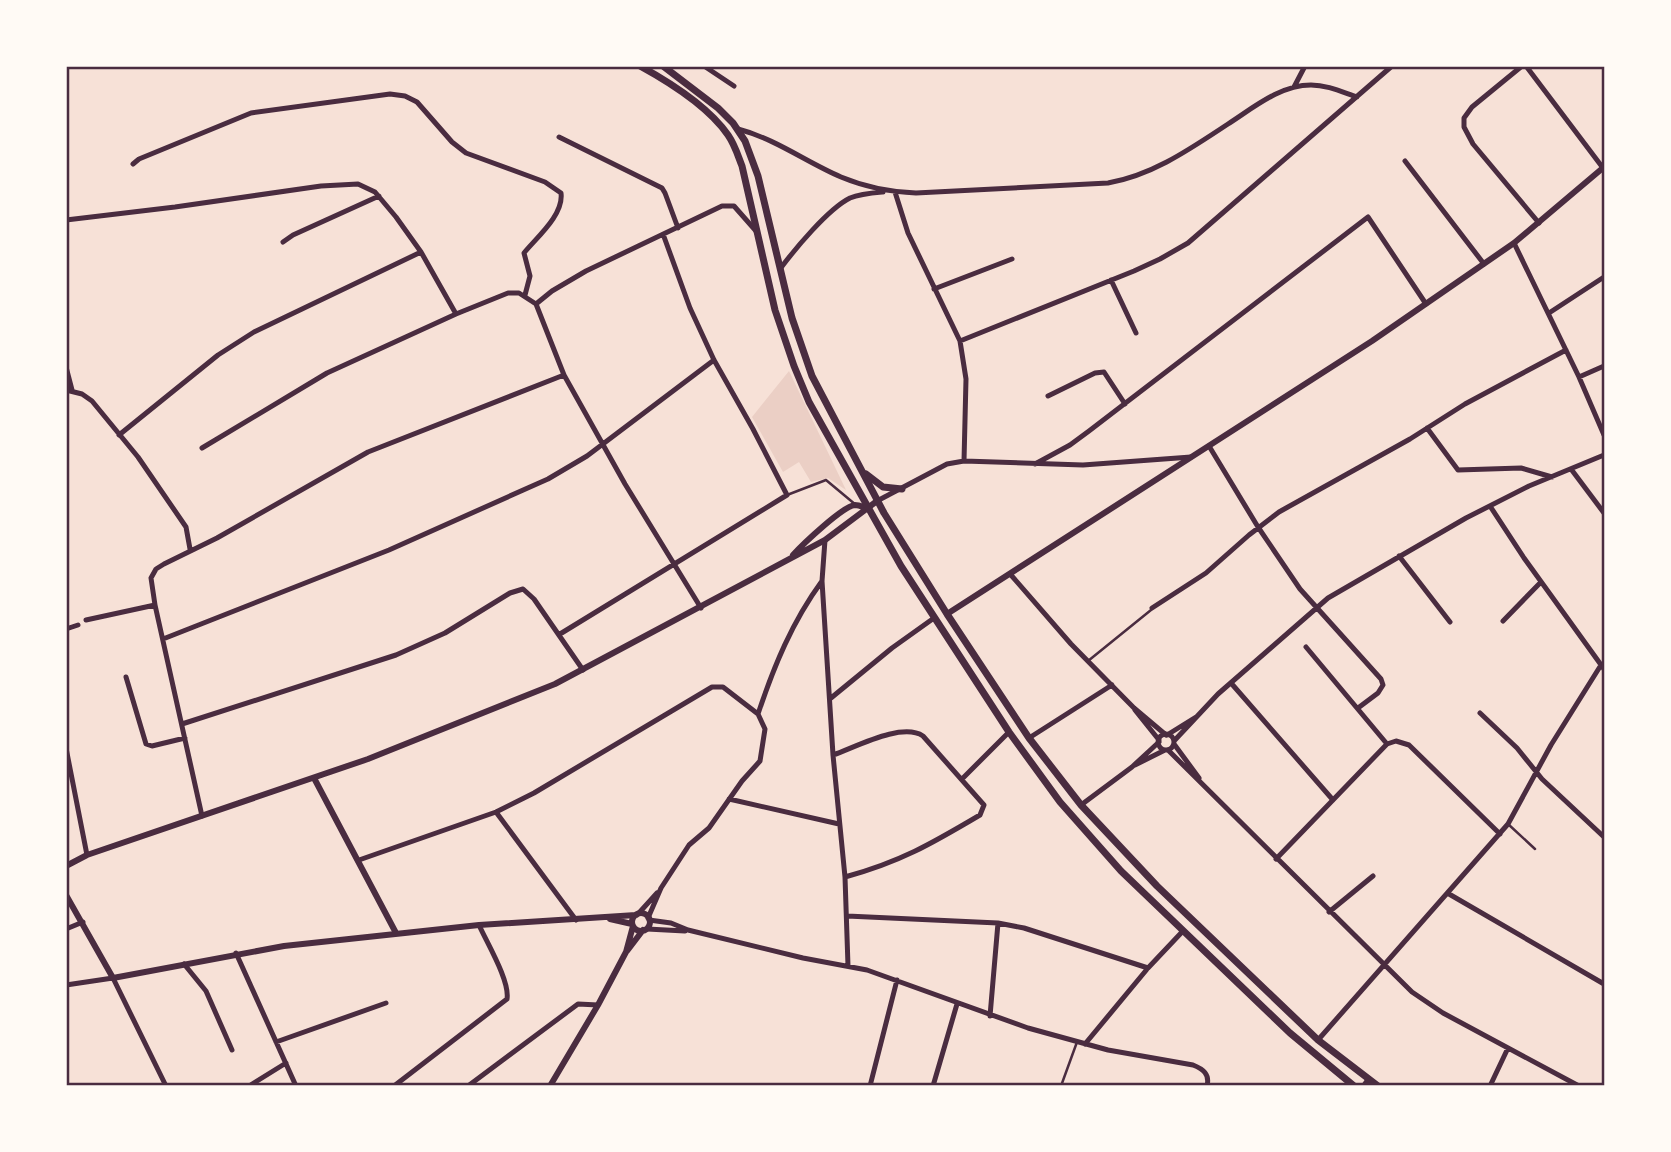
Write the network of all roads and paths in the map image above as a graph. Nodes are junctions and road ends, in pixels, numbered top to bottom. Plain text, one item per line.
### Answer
1 (640, 66) edge
2 (663, 66) edge
3 (704, 66) edge
4 (1305, 66) edge
5 (1392, 66) edge
6 (1524, 66) edge
7 (734, 86) dead end
8 (1294, 87) junction
9 (1357, 97) junction
10 (738, 129) junction
11 (728, 135) junction
12 (559, 137) dead end
13 (1405, 161) dead end
14 (133, 164) dead end
15 (1604, 167) edge
16 (891, 192) junction
17 (379, 196) junction
18 (66, 220) edge
19 (1539, 223) junction
20 (678, 228) junction
21 (663, 234) junction
22 (759, 234) junction
23 (284, 242) dead end
24 (1514, 243) junction
25 (421, 252) junction
26 (1012, 259) dead end
27 (1484, 264) junction
28 (780, 269) junction
29 (1605, 277) edge
30 (1111, 280) junction
31 (934, 289) junction
32 (525, 295) junction
33 (536, 303) junction
34 (1426, 304) junction
35 (1549, 313) junction
36 (456, 314) junction
37 (1136, 333) dead end
38 (960, 341) junction
39 (1566, 351) junction
40 (714, 360) junction
41 (1605, 366) edge
42 (66, 367) edge
43 (564, 375) junction
44 (1579, 377) junction
45 (69, 390) edge
46 (1048, 396) dead end
47 (1125, 404) junction
48 (1427, 428) junction
49 (119, 435) junction
50 (1605, 435) edge
51 (602, 444) junction
52 (1209, 446) junction
53 (202, 448) dead end
54 (1605, 455) edge
55 (1194, 456) junction
56 (964, 460) junction
57 (1035, 464) junction
58 (860, 468) junction
59 (1570, 468) junction
60 (1552, 477) junction
61 (902, 489) junction
62 (787, 495) junction
63 (877, 501) junction
64 (856, 505) junction
65 (1490, 506) junction
66 (866, 508) junction
67 (1605, 513) edge
68 (1258, 527) junction
69 (825, 540) junction
70 (190, 550) junction
71 (1399, 556) junction
72 (787, 561) junction
73 (675, 564) junction
74 (1011, 575) junction
75 (822, 581) junction
76 (1541, 582) junction
77 (155, 605) junction
78 (701, 608) junction
79 (1152, 608) joint
80 (1315, 608) junction
81 (947, 614) junction
82 (934, 618) junction
83 (86, 620) dead end
84 (1503, 621) dead end
85 (1450, 622) dead end
86 (78, 625) dead end
87 (66, 629) edge
88 (560, 634) junction
89 (163, 639) junction
90 (1306, 647) dead end
91 (1088, 661) junction
92 (1603, 667) edge
93 (583, 670) junction
94 (126, 677) dead end
95 (1231, 683) junction
96 (1112, 685) junction
97 (998, 692) junction
98 (831, 698) junction
99 (987, 700) junction
100 (1134, 708) junction
101 (1358, 708) junction
102 (1480, 713) dead end
103 (758, 714) junction
104 (1196, 717) junction
105 (182, 724) junction
106 (1009, 732) junction
107 (1167, 735) junction
108 (185, 738) junction
109 (1029, 738) junction
110 (1159, 741) junction
111 (1174, 743) junction
112 (1387, 744) junction
113 (66, 748) edge
114 (1166, 750) junction
115 (833, 755) junction
116 (1132, 767) junction
117 (1536, 772) junction
118 (314, 778) junction
119 (962, 779) junction
120 (1200, 780) junction
121 (729, 799) junction
122 (1333, 800) junction
123 (1082, 805) junction
124 (496, 812) junction
125 (202, 816) junction
126 (839, 824) junction
127 (1508, 824) junction
128 (1500, 834) junction
129 (1605, 837) edge
130 (1535, 849) dead end
131 (87, 855) junction
132 (1276, 859) junction
133 (359, 860) junction
134 (66, 866) edge
135 (1373, 876) dead end
136 (845, 877) junction
137 (661, 888) junction
138 (66, 894) edge
139 (1449, 894) junction
140 (1329, 912) junction
141 (637, 914) junction
142 (847, 916) junction
143 (608, 918) junction
144 (649, 919) junction
145 (576, 920) junction
146 (83, 922) junction
147 (998, 922) junction
148 (479, 925) junction
149 (632, 925) junction
150 (66, 929) edge
151 (645, 930) junction
152 (688, 930) junction
153 (1182, 932) junction
154 (396, 933) junction
155 (626, 952) junction
156 (236, 953) junction
157 (184, 964) junction
158 (1383, 965) junction
159 (848, 966) junction
160 (1148, 968) junction
161 (113, 978) junction
162 (897, 980) junction
163 (1605, 984) edge
164 (66, 985) edge
165 (386, 1003) dead end
166 (957, 1004) junction
167 (598, 1005) junction
168 (990, 1016) junction
169 (1318, 1040) junction
170 (276, 1042) junction
171 (1077, 1042) junction
172 (1085, 1044) junction
173 (1508, 1048) junction
174 (232, 1050) dead end
175 (286, 1063) junction
176 (1366, 1082) edge
177 (1378, 1085) edge
178 (166, 1086) edge
179 (249, 1086) edge
180 (296, 1086) edge
181 (394, 1086) edge
182 (468, 1086) edge
183 (550, 1086) edge
184 (870, 1086) edge
185 (933, 1086) edge
186 (1061, 1086) edge
187 (1207, 1086) edge
188 (1354, 1086) edge
189 (1490, 1086) edge
190 (1580, 1086) edge

1 - 11 main road
2 - 10 main road
3 - 7 street
4 - 8 street
5 - 9 street
6 - 15 street
6 - 19 street
8 - 9 street
8 - 16 street
9 - 30 street
10 - 11 main road
10 - 16 street
10 - 28 main road
11 - 22 main road
12 - 20 street
13 - 27 street
14 - 32 street
15 - 19 street
16 - 28 street
16 - 31 street
17 - 18 street
17 - 23 street
17 - 25 street
19 - 24 street
20 - 21 street
20 - 22 street
21 - 33 street
21 - 40 street
22 - 66 main road
24 - 27 street
24 - 35 street
25 - 36 street
25 - 49 street
26 - 31 street
27 - 34 street
28 - 58 main road
29 - 35 street
30 - 37 street
30 - 38 street
31 - 38 street
32 - 33 street
32 - 36 street
33 - 43 street
34 - 47 street
34 - 52 street
35 - 39 street
36 - 53 street
38 - 56 street
39 - 44 street
39 - 48 street
40 - 51 street
40 - 62 street
41 - 44 street
42 - 45 street
43 - 51 street
43 - 70 street
44 - 50 street
45 - 49 street
46 - 47 street
47 - 57 street
48 - 60 street
48 - 68 street
49 - 70 street
51 - 73 street
51 - 89 street
52 - 55 street
52 - 68 street
54 - 59 street
55 - 57 street
55 - 74 street
56 - 57 street
56 - 61 street
58 - 61 main road
58 - 63 main road
59 - 60 street
59 - 67 street
60 - 65 street
61 - 63 street
62 - 64 lane
62 - 73 street
63 - 66 street
63 - 81 main road
64 - 66 street
64 - 72 street
65 - 71 street
65 - 76 street
66 - 69 street
66 - 82 main road
68 - 79 street
68 - 80 street
69 - 72 street
69 - 75 street
70 - 77 street
71 - 80 street
71 - 85 street
72 - 78 street
73 - 78 street
73 - 88 street
74 - 81 street
74 - 91 street
75 - 98 street
75 - 103 street
76 - 84 street
76 - 92 street
77 - 83 street
77 - 89 street
78 - 93 street
79 - 91 lane
80 - 95 street
80 - 101 street
81 - 97 main road
82 - 98 street
82 - 99 main road
86 - 87 street
88 - 93 street
88 - 105 street
89 - 105 street
90 - 101 street
91 - 96 street
92 - 117 street
93 - 118 street
94 - 108 street
95 - 104 street
95 - 122 street
96 - 100 street
96 - 109 street
97 - 99 main road
97 - 109 main road
98 - 115 street
99 - 106 main road
100 - 107 street
100 - 110 street
101 - 112 street
102 - 117 street
103 - 121 street
103 - 124 street
104 - 107 street
104 - 111 street
105 - 108 street
106 - 119 street
106 - 153 main road
107 - 110 street
107 - 111 street
108 - 125 street
109 - 123 main road
110 - 114 street
110 - 116 street
111 - 114 street
111 - 120 street
112 - 122 street
112 - 128 street
113 - 131 street
114 - 116 street
114 - 120 street
115 - 119 street
115 - 126 street
116 - 123 street
117 - 127 street
117 - 129 street
118 - 125 street
118 - 133 street
119 - 136 street
120 - 132 street
121 - 126 street
121 - 137 street
122 - 132 street
123 - 169 main road
124 - 133 street
124 - 145 street
125 - 131 street
126 - 136 street
127 - 128 street
127 - 130 lane
128 - 139 street
131 - 134 street
132 - 140 street
133 - 154 street
135 - 140 street
136 - 142 street
137 - 141 street
137 - 144 street
138 - 146 street
139 - 158 street
139 - 163 street
140 - 158 street
141 - 143 street
141 - 144 street
141 - 149 street
142 - 147 street
142 - 159 street
143 - 145 street
143 - 149 street
144 - 151 street
144 - 152 street
145 - 148 street
146 - 150 street
146 - 161 street
147 - 160 street
147 - 168 street
148 - 154 street
148 - 181 street
149 - 151 street
149 - 155 street
151 - 152 street
151 - 155 street
152 - 159 street
153 - 160 street
153 - 188 main road
154 - 156 street
155 - 167 street
156 - 157 street
156 - 170 street
157 - 161 street
157 - 174 street
158 - 169 street
158 - 173 street
159 - 162 street
160 - 172 street
161 - 164 street
161 - 178 street
162 - 166 street
162 - 184 street
165 - 170 street
166 - 168 street
166 - 185 street
167 - 182 street
167 - 183 street
168 - 171 street
169 - 176 main road
170 - 175 street
171 - 172 street
171 - 186 lane
172 - 187 street
173 - 189 street
173 - 190 street
175 - 179 street
175 - 180 street
176 - 177 main road

